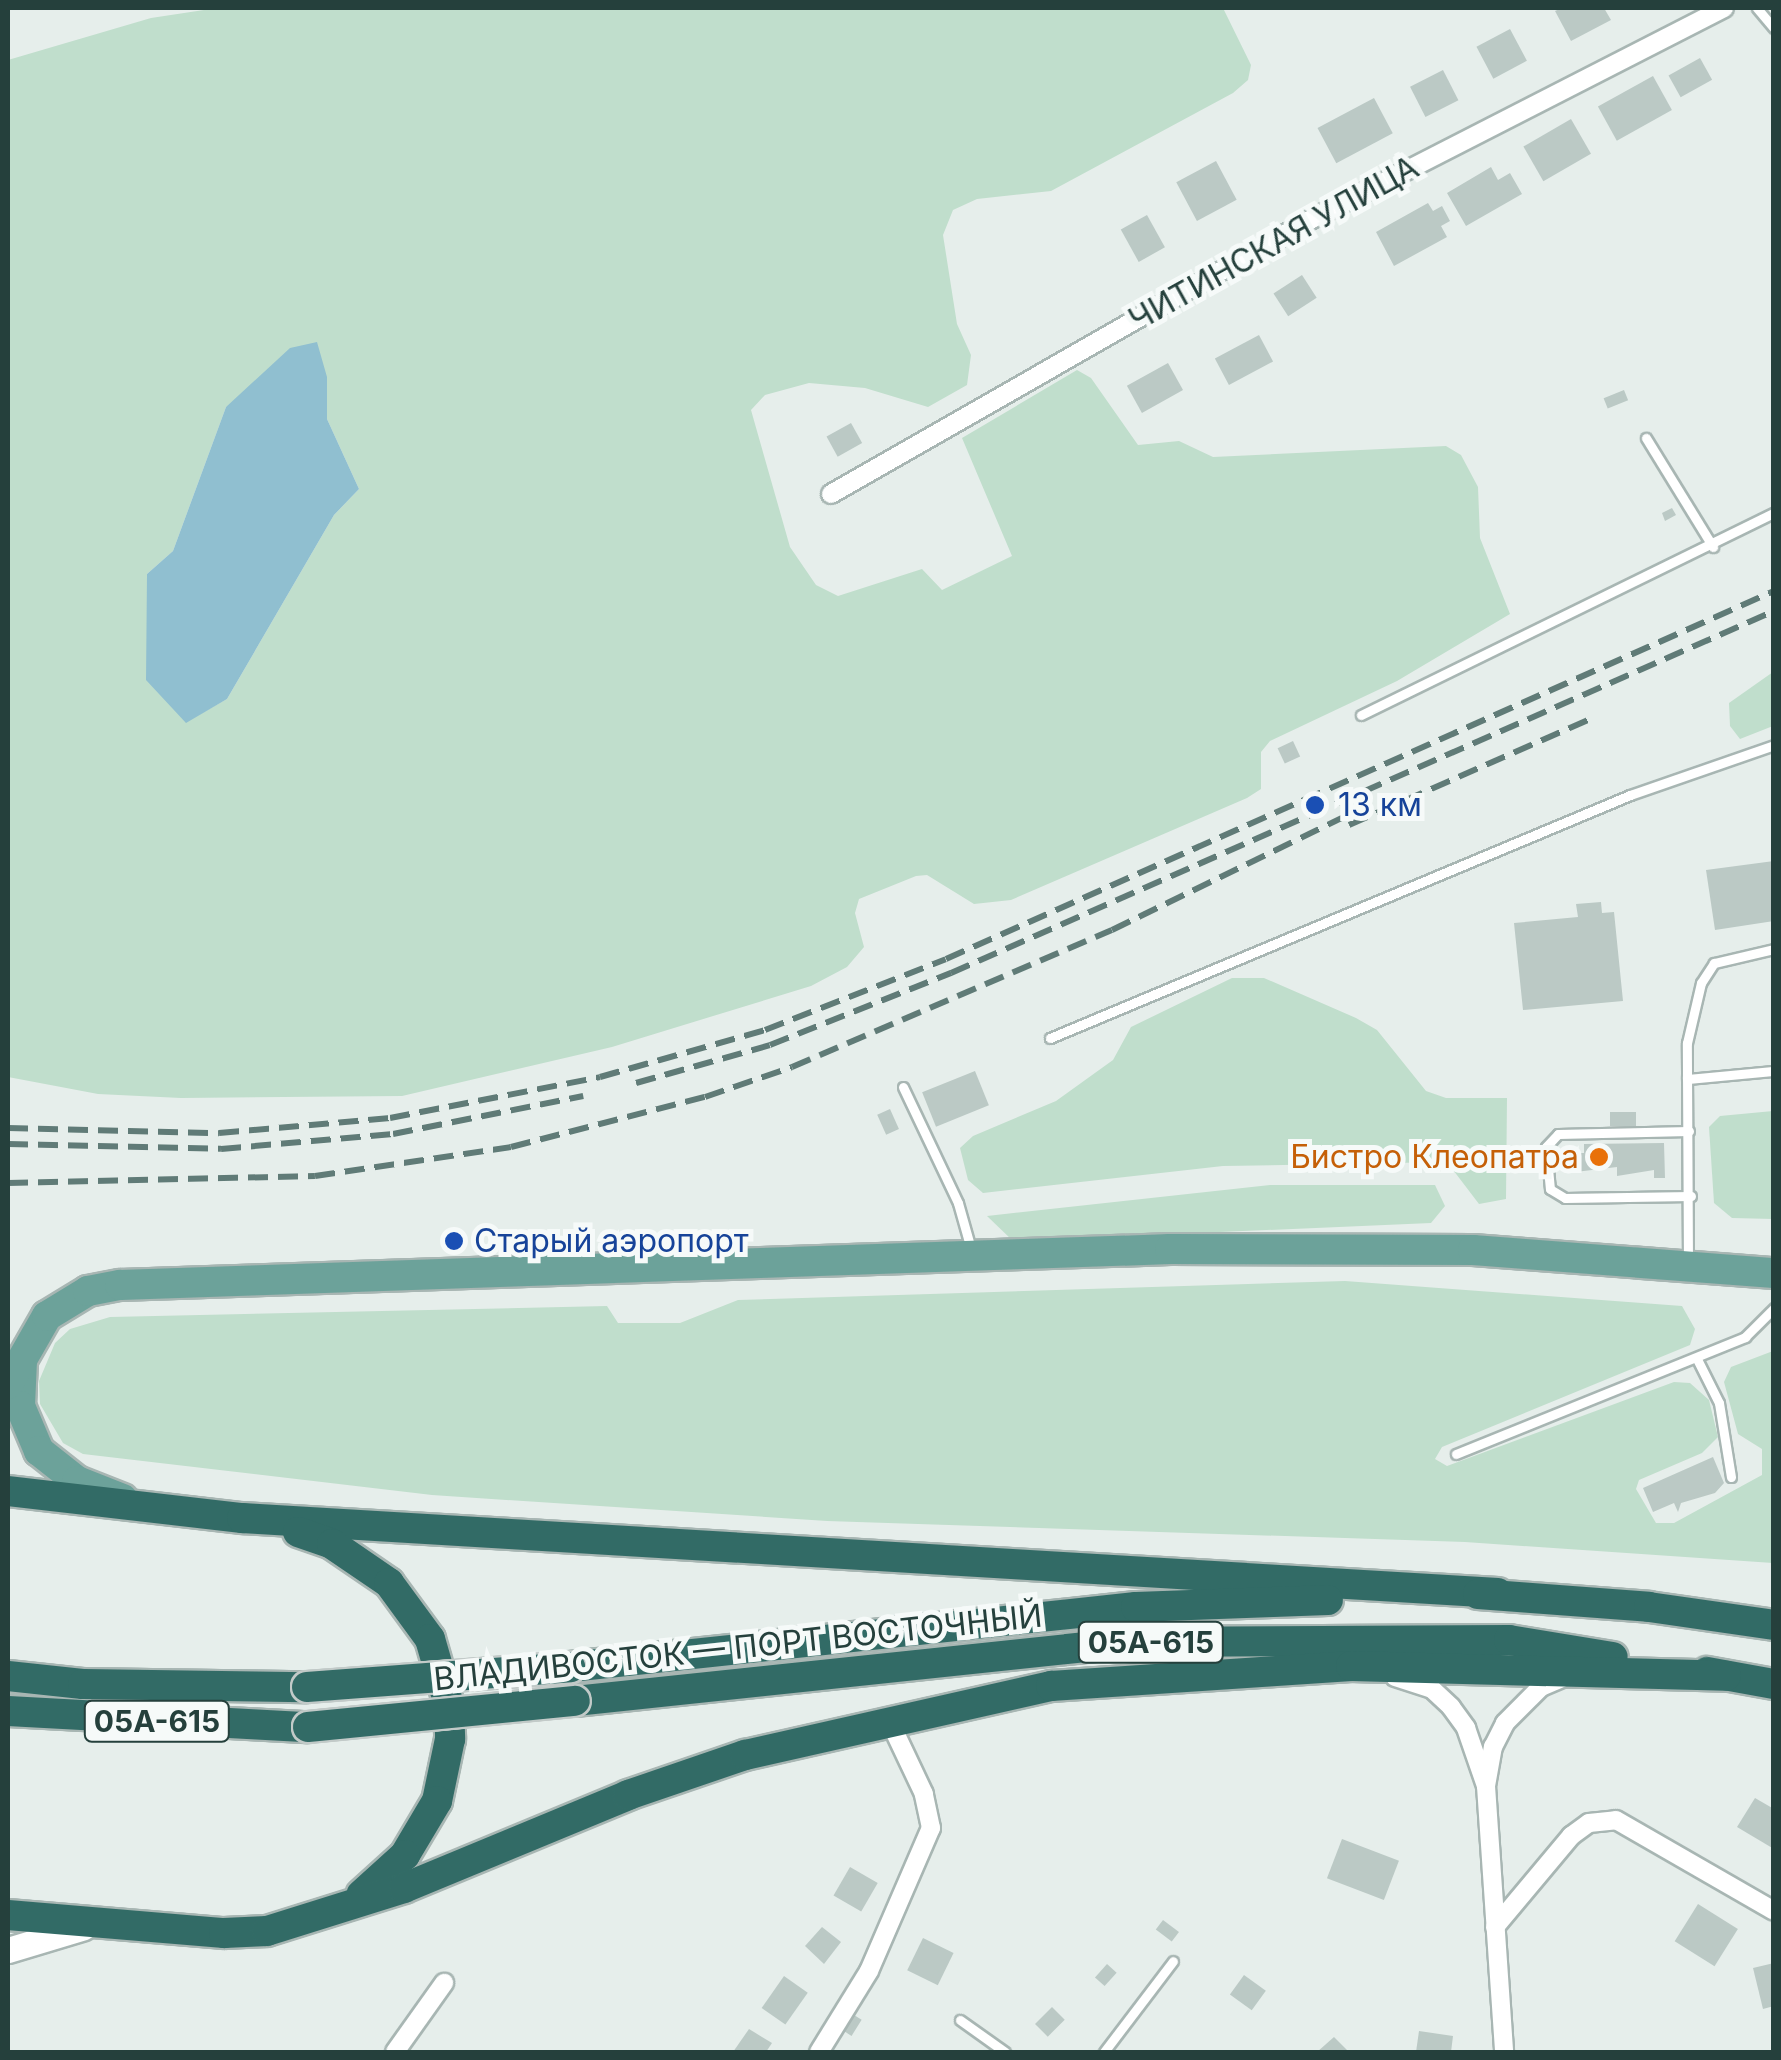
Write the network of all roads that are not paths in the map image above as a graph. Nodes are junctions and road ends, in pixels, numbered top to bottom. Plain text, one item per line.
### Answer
1 (1724, 8) edge
2 (1758, 8) edge
3 (1774, 28) edge
4 (1646, 438) dead end
5 (831, 494) dead end
6 (1774, 513) edge
7 (1713, 547) junction
8 (1361, 716) dead end
9 (1774, 745) edge
10 (1774, 949) edge
11 (1050, 1038) dead end
12 (1774, 1070) edge
13 (1687, 1079) junction
14 (902, 1087) dead end
15 (1689, 1131) junction
16 (1690, 1196) junction
17 (973, 1256) junction
18 (1688, 1264) junction
19 (1774, 1273) edge
20 (1774, 1308) edge
21 (23, 1358) junction
22 (1697, 1359) junction
23 (8, 1384) edge
24 (1456, 1454) dead end
25 (1731, 1477) dead end
26 (8, 1491) edge
27 (145, 1507) junction
28 (242, 1518) junction
29 (1498, 1593) junction
30 (1774, 1626) edge
31 (1350, 1666) junction
32 (1576, 1672) junction
33 (8, 1676) edge
34 (1726, 1676) junction
35 (1774, 1684) edge
36 (8, 1711) edge
37 (889, 1720) junction
38 (1486, 1786) junction
39 (1774, 1911) edge
40 (8, 1914) edge
41 (302, 1922) junction
42 (94, 1924) junction
43 (1495, 1926) junction
44 (8, 1950) edge
45 (1173, 1961) dead end
46 (444, 1983) dead end
47 (960, 2020) dead end
48 (395, 2052) edge
49 (818, 2052) edge
50 (1005, 2052) edge
51 (1104, 2052) edge
52 (1504, 2052) edge

1 - 5 street, ЧИТИНСКАЯ УЛИЦА
2 - 3 lane
4 - 7 lane
6 - 7 lane
7 - 8 lane
9 - 11 lane
10 - 13 lane
12 - 13 lane
13 - 15 lane
14 - 17 lane
15 - 16 lane
15 - 16 lane
16 - 18 lane
17 - 18 main road
17 - 21 main road
18 - 19 main road
20 - 22 lane
21 - 23 main road
21 - 27 main road
22 - 24 lane
22 - 25 lane
26 - 27 highway
27 - 28 highway
28 - 29 highway
28 - 41 highway
29 - 30 highway, ВЛАДИВОСТОК — ПОРТ ВОСТОЧНЫЙ / 05А-615
29 - 33 highway, ВЛАДИВОСТОК — ПОРТ ВОСТОЧНЫЙ / 05А-615, bridge
31 - 32 highway
31 - 37 highway
31 - 38 street
32 - 34 highway
32 - 38 street
34 - 35 highway, ВЛАДИВОСТОК — ПОРТ ВОСТОЧНЫЙ / 05А-615
34 - 36 highway, ВЛАДИВОСТОК — ПОРТ ВОСТОЧНЫЙ / 05А-615, bridge
37 - 41 highway
37 - 49 street
38 - 43 street
39 - 43 street
40 - 42 highway
41 - 42 highway
42 - 44 main road
43 - 52 street
45 - 51 lane
46 - 48 street
47 - 50 lane

